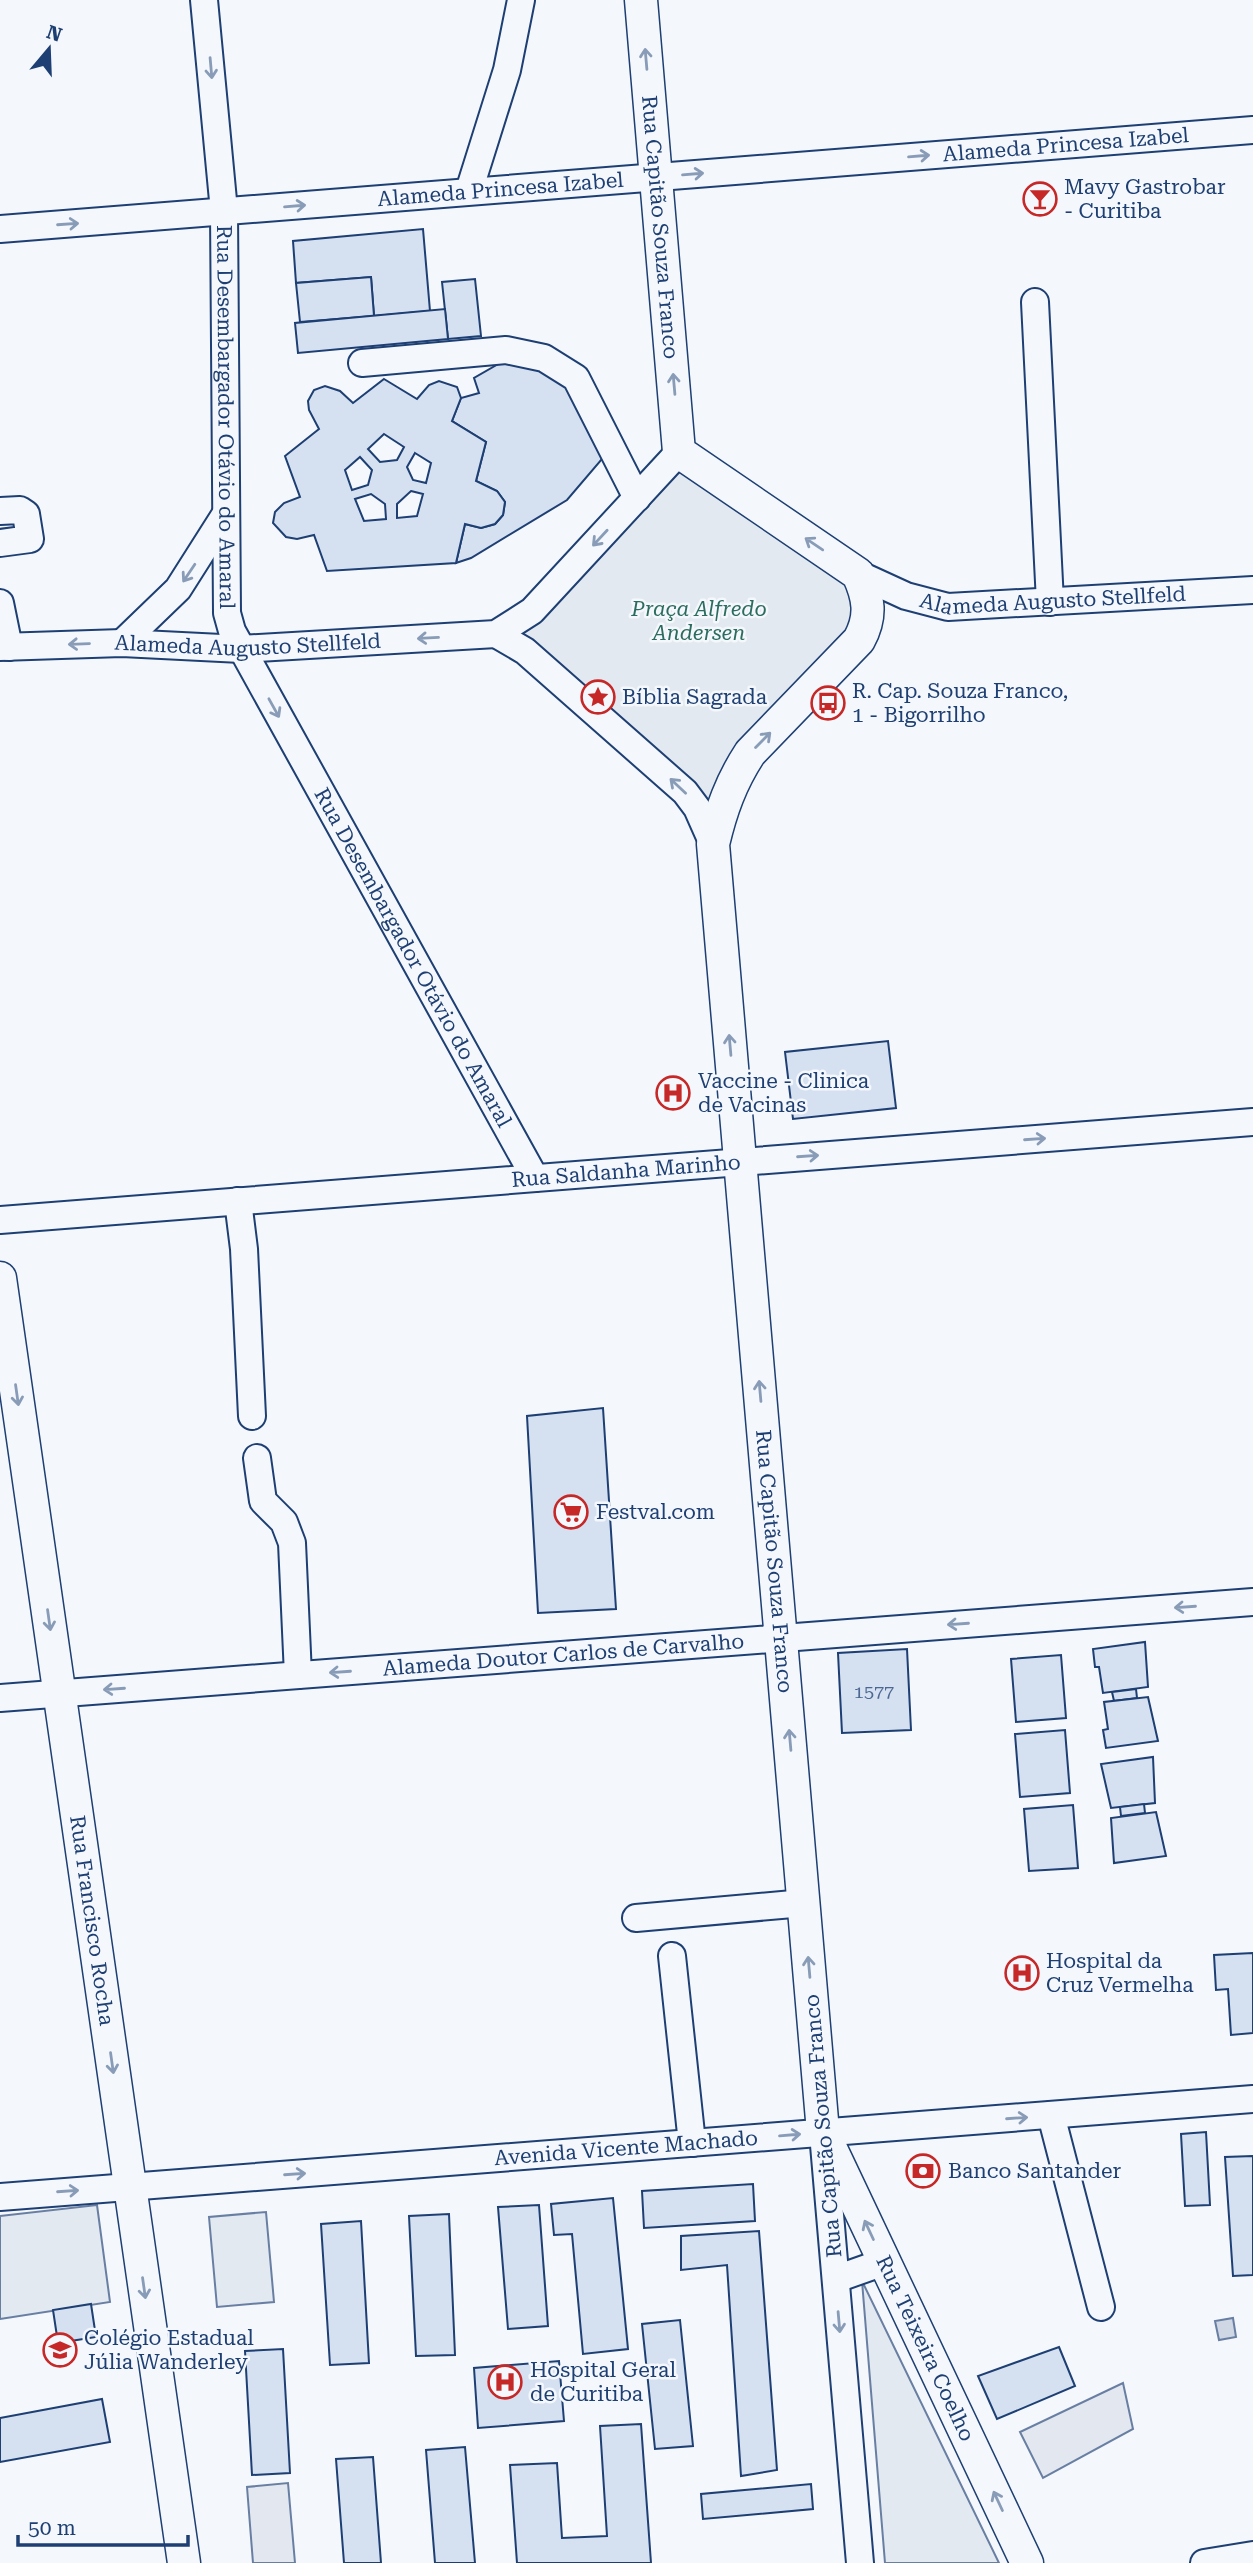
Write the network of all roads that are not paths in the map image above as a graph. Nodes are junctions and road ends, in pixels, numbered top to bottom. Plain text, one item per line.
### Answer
1 (204, 0) edge
2 (521, 0) edge
3 (641, 0) edge
4 (1253, 130) edge
5 (656, 177) junction
6 (469, 191) junction
7 (224, 211) junction
8 (0, 229) edge
9 (1035, 302) dead end
10 (362, 363) dead end
11 (680, 452) junction
12 (637, 498) junction
13 (0, 511) edge
14 (225, 515) junction
15 (0, 544) edge
16 (858, 574) junction
17 (1253, 590) edge
18 (1050, 601) junction
19 (0, 603) edge
20 (496, 634) junction
21 (122, 643) junction
22 (4, 647) edge
23 (241, 649) junction
24 (713, 844) junction
25 (1253, 1122) edge
26 (740, 1162) junction
27 (536, 1178) junction
28 (238, 1201) junction
29 (0, 1220) edge
30 (0, 1278) edge
31 (252, 1416) dead end
32 (257, 1458) dead end
33 (1253, 1602) edge
34 (781, 1638) junction
35 (298, 1675) junction
36 (59, 1693) junction
37 (0, 1698) edge
38 (804, 1903) junction
39 (636, 1918) dead end
40 (672, 1956) dead end
41 (1253, 2099) edge
42 (1051, 2115) junction
43 (823, 2132) junction
44 (692, 2143) junction
45 (130, 2187) junction
46 (0, 2197) edge
47 (884, 2262) junction
48 (836, 2279) junction
49 (1101, 2307) dead end
50 (1253, 2555) edge
51 (184, 2563) edge
52 (860, 2563) edge
53 (1027, 2563) edge
54 (1204, 2563) edge

1 -> 7 street, Rua Desembargador Otávio do Amaral
2 - 6 street
5 -> 3 main road, Rua Capitão Souza Franco
5 -> 4 street, Alameda Princesa Izabel
5 - 6 street, Alameda Princesa Izabel
11 -> 5 main road, Rua Capitão Souza Franco
7 -> 6 street, Alameda Princesa Izabel
8 -> 7 street, Alameda Princesa Izabel
7 - 14 street, Rua Desembargador Otávio do Amaral
9 - 18 street
10 - 12 street
11 - 12 street
16 -> 11 main road
12 -> 20 street
13 - 15 street
14 -> 21 street
14 - 23 street, Rua Desembargador Otávio do Amaral
16 - 18 street, Alameda Augusto Stellfeld
24 -> 16 main road
17 - 18 street, Alameda Augusto Stellfeld
19 - 22 street
20 -> 23 street, Alameda Augusto Stellfeld
24 -> 20 street
21 -> 22 street, Alameda Augusto Stellfeld
21 - 23 street, Alameda Augusto Stellfeld
23 -> 27 street, Rua Desembargador Otávio do Amaral
26 -> 24 main road, Rua Capitão Souza Franco
26 -> 25 street, Rua Saldanha Marinho
26 - 27 street, Rua Saldanha Marinho
34 -> 26 main road, Rua Capitão Souza Franco
27 - 28 street, Rua Saldanha Marinho
28 - 29 street, Rua Saldanha Marinho
28 - 31 street
30 -> 36 main road, Rua Francisco Rocha
32 - 35 street
33 -> 34 street, Alameda Doutor Carlos de Carvalho
34 -> 35 street, Alameda Doutor Carlos de Carvalho
38 -> 34 main road, Rua Capitão Souza Franco
35 -> 36 street, Alameda Doutor Carlos de Carvalho
36 - 37 street, Alameda Doutor Carlos de Carvalho
36 -> 45 main road, Rua Francisco Rocha
38 - 39 street
43 -> 38 main road, Rua Capitão Souza Franco
40 - 44 street
41 - 42 street, Avenida Vicente Machado
43 -> 42 street, Avenida Vicente Machado
42 - 49 street
44 -> 43 street, Avenida Vicente Machado
47 -> 43 main road, Rua Teixeira Coelho
43 - 48 street, Rua Capitão Souza Franco
45 -> 44 street, Avenida Vicente Machado
46 -> 45 street, Avenida Vicente Machado
45 -> 51 main road, Rua Francisco Rocha
47 - 48 street, Rua Capitão Souza Franco
53 -> 47 main road, Rua Teixeira Coelho
48 -> 52 street, Rua Capitão Souza Franco
50 - 54 street

